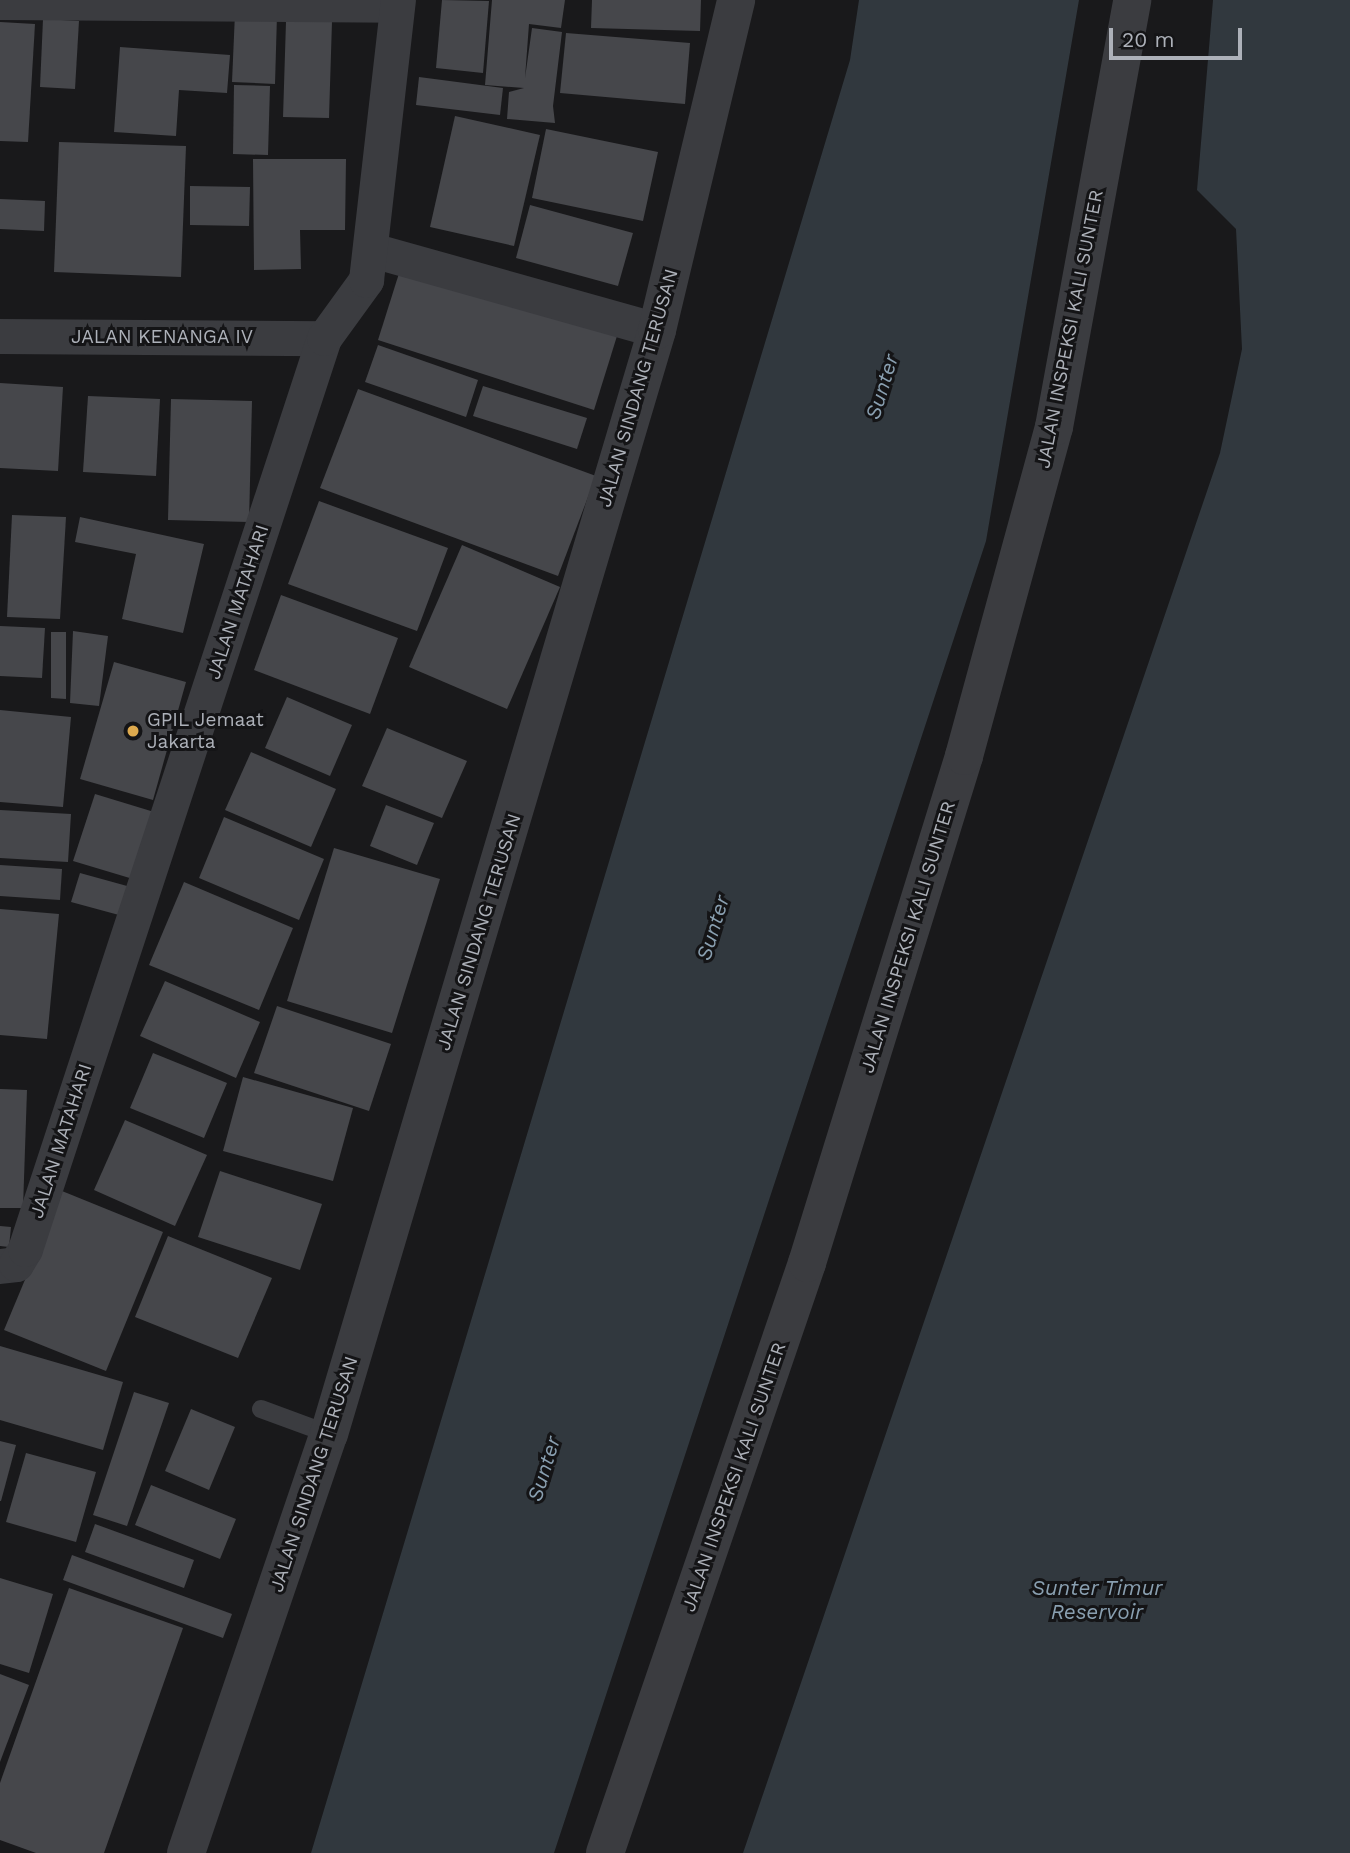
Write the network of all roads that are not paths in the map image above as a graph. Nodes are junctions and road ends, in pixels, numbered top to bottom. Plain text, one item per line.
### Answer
1 (736, 0) edge
2 (1132, 0) edge
3 (0, 2) edge
4 (398, 2) edge
5 (372, 250) junction
6 (657, 330) junction
7 (0, 336) edge
8 (324, 338) junction
9 (0, 1266) edge
10 (261, 1409) dead end
11 (329, 1434) junction
12 (186, 1853) edge
13 (605, 1853) edge

1 - 6 street, JALAN SINDANG TERUSAN
2 - 13 street, JALAN INSPEKSI KALI SUNTER
3 - 4 street
4 - 5 street, JALAN MATAHARI
5 - 6 street
5 - 8 street, JALAN MATAHARI
6 - 11 street, JALAN SINDANG TERUSAN
7 - 8 street, JALAN KENANGA IV
8 - 9 street, JALAN MATAHARI
10 - 11 lane
11 - 12 street, JALAN SINDANG TERUSAN

